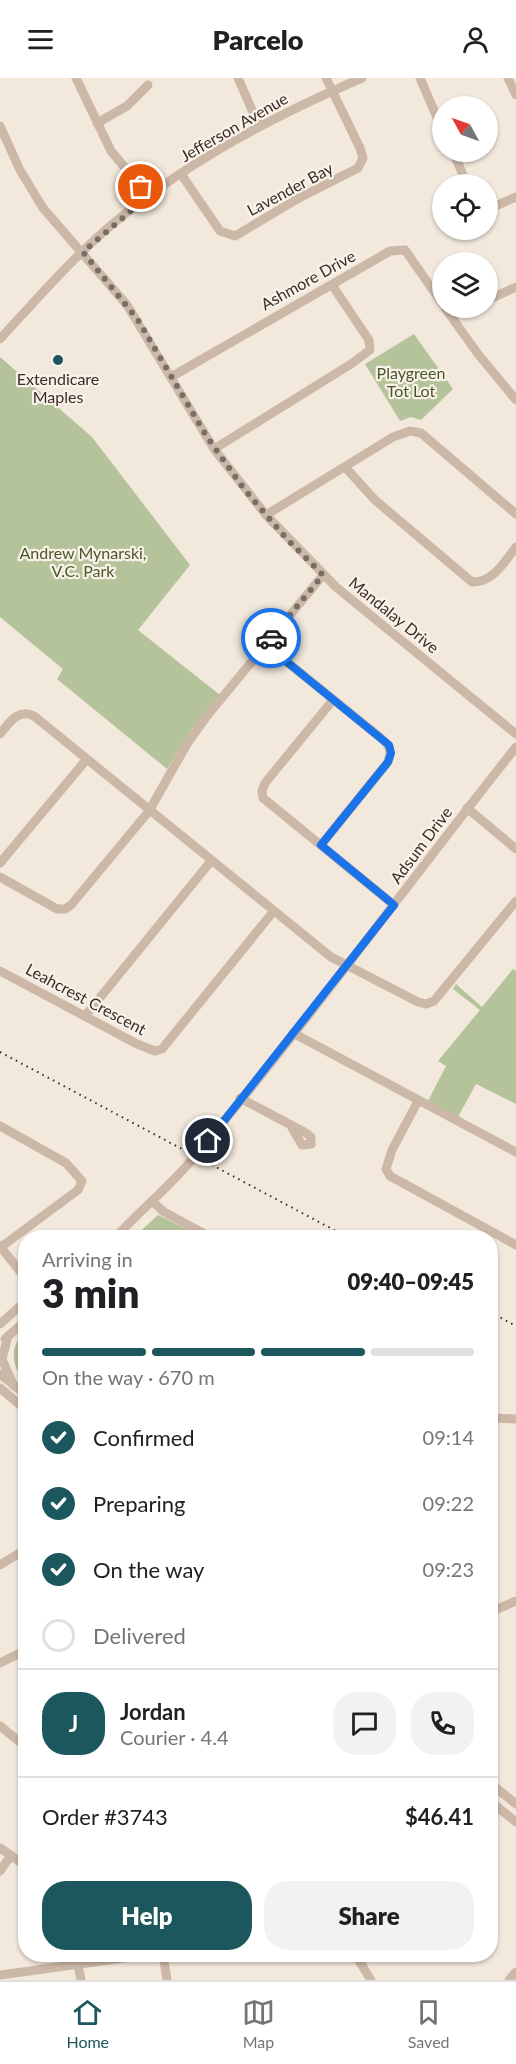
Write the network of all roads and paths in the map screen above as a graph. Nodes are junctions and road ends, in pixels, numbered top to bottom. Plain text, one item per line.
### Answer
1 (76, 78) edge
2 (238, 78) edge
3 (326, 78) edge
4 (362, 78) edge
5 (420, 78) edge
6 (508, 78) edge
7 (148, 85) dead end
8 (332, 91) junction
9 (516, 95) edge
10 (432, 106) edge
11 (97, 123) junction
12 (0, 126) edge
13 (259, 126) junction
14 (4, 148) edge
15 (181, 174) junction
16 (516, 197) edge
17 (146, 198) junction
18 (498, 205) edge
19 (83, 252) junction
20 (332, 285) junction
21 (516, 287) edge
22 (432, 289) edge
23 (498, 295) edge
24 (453, 318) edge
25 (0, 339) edge
26 (171, 376) junction
27 (516, 385) edge
28 (507, 390) junction
29 (516, 400) edge
30 (214, 449) junction
31 (345, 467) junction
32 (516, 514) edge
33 (266, 515) junction
34 (516, 547) edge
35 (323, 575) junction
36 (266, 645) junction
37 (333, 700) junction
38 (0, 734) edge
39 (516, 734) edge
40 (516, 747) edge
41 (86, 760) junction
42 (467, 808) junction
43 (149, 811) junction
44 (321, 845) junction
45 (516, 849) edge
46 (211, 861) junction
47 (0, 863) edge
48 (0, 877) edge
49 (516, 901) edge
50 (394, 905) junction
51 (273, 912) junction
52 (348, 965) junction
53 (0, 971) edge
54 (85, 1016) junction
55 (293, 1033) junction
56 (240, 1098) junction
57 (418, 1101) junction
58 (0, 1126) edge
59 (292, 1128) dead end
60 (516, 1152) edge
61 (153, 1202) junction
62 (23, 1230) edge
63 (122, 1230) edge
64 (197, 1230) edge
65 (489, 1230) edge
66 (18, 1234) edge
67 (498, 1235) edge
68 (516, 1245) edge
69 (1, 1246) edge
70 (18, 1268) edge
71 (18, 1308) edge
72 (0, 1324) edge
73 (18, 1327) edge
74 (8, 1336) junction
75 (0, 1344) edge
76 (0, 1374) edge
77 (14, 1386) junction
78 (0, 1388) edge
79 (18, 1389) edge
80 (18, 1403) edge
81 (498, 1419) edge
82 (516, 1420) edge
83 (18, 1554) edge
84 (0, 1564) edge
85 (516, 1601) edge
86 (498, 1609) edge
87 (18, 1654) edge
88 (0, 1663) edge
89 (0, 1726) edge
90 (18, 1741) edge
91 (498, 1792) edge
92 (516, 1804) edge
93 (498, 1807) edge
94 (498, 1812) edge
95 (507, 1814) junction
96 (516, 1822) edge
97 (0, 1848) edge
98 (10, 1857) junction
99 (18, 1864) edge
100 (0, 1871) edge
101 (98, 1962) edge
102 (164, 1962) edge
103 (361, 1962) edge
104 (78, 1965) junction
105 (516, 1972) edge
106 (0, 1975) edge
107 (81, 1980) edge
108 (167, 1980) edge
109 (371, 1980) edge
110 (509, 1980) edge

1 - 11 street
2 - 13 street
3 - 8 street
4 - 8 street, Jefferson Avenue
5 - 10 street
6 - 9 street
7 - 11 street
8 - 13 street, Jefferson Avenue
8 - 15 street, Lavender Bay
11 - 17 street
12 - 14 street, Mandalay Drive
13 - 15 street, Jefferson Avenue
14 - 19 street, Mandalay Drive
15 - 17 street, Jefferson Avenue
16 - 18 street
17 - 19 street, Jefferson Avenue
19 - 25 street, Jefferson Avenue
19 - 26 street, Mandalay Drive
20 - 22 street, Ashmore Drive
20 - 26 street, Ashmore Drive
20 - 30 street
21 - 23 street
24 - 28 street
26 - 30 street, Mandalay Drive
27 - 28 street
28 - 29 street
30 - 33 street, Mandalay Drive
31 - 32 street
31 - 33 street
31 - 34 street
33 - 35 street, Mandalay Drive
35 - 36 street
35 - 39 street, Mandalay Drive
36 - 37 street
36 - 43 street
37 - 44 street
37 - 44 street
38 - 41 street
40 - 42 street, Adsum Drive
41 - 43 street
41 - 47 street
42 - 45 street
42 - 50 street, Adsum Drive
43 - 46 street
43 - 48 street
44 - 50 street
46 - 51 street
46 - 54 street
49 - 52 street
50 - 52 street, Adsum Drive
51 - 52 street
51 - 54 street, Leahcrest Crescent
52 - 55 street, Adsum Drive
53 - 54 street, Leahcrest Crescent
55 - 56 street, Adsum Drive
55 - 57 street
56 - 59 street
56 - 61 street, Adsum Drive
57 - 60 street
57 - 65 street
58 - 62 street
61 - 63 street, Adsum Drive
61 - 64 street
66 - 69 street
67 - 68 street
69 - 70 street
71 - 72 street
73 - 74 street
74 - 75 street
74 - 77 street
76 - 77 street
77 - 79 street
78 - 80 street
81 - 82 street
83 - 84 street
85 - 86 street
87 - 88 street
89 - 90 street
91 - 92 street
93 - 95 street
94 - 95 street
95 - 96 street
97 - 98 street
98 - 99 street
98 - 100 street
101 - 104 street
102 - 108 street
103 - 109 street
104 - 106 street
104 - 107 street
105 - 110 street

